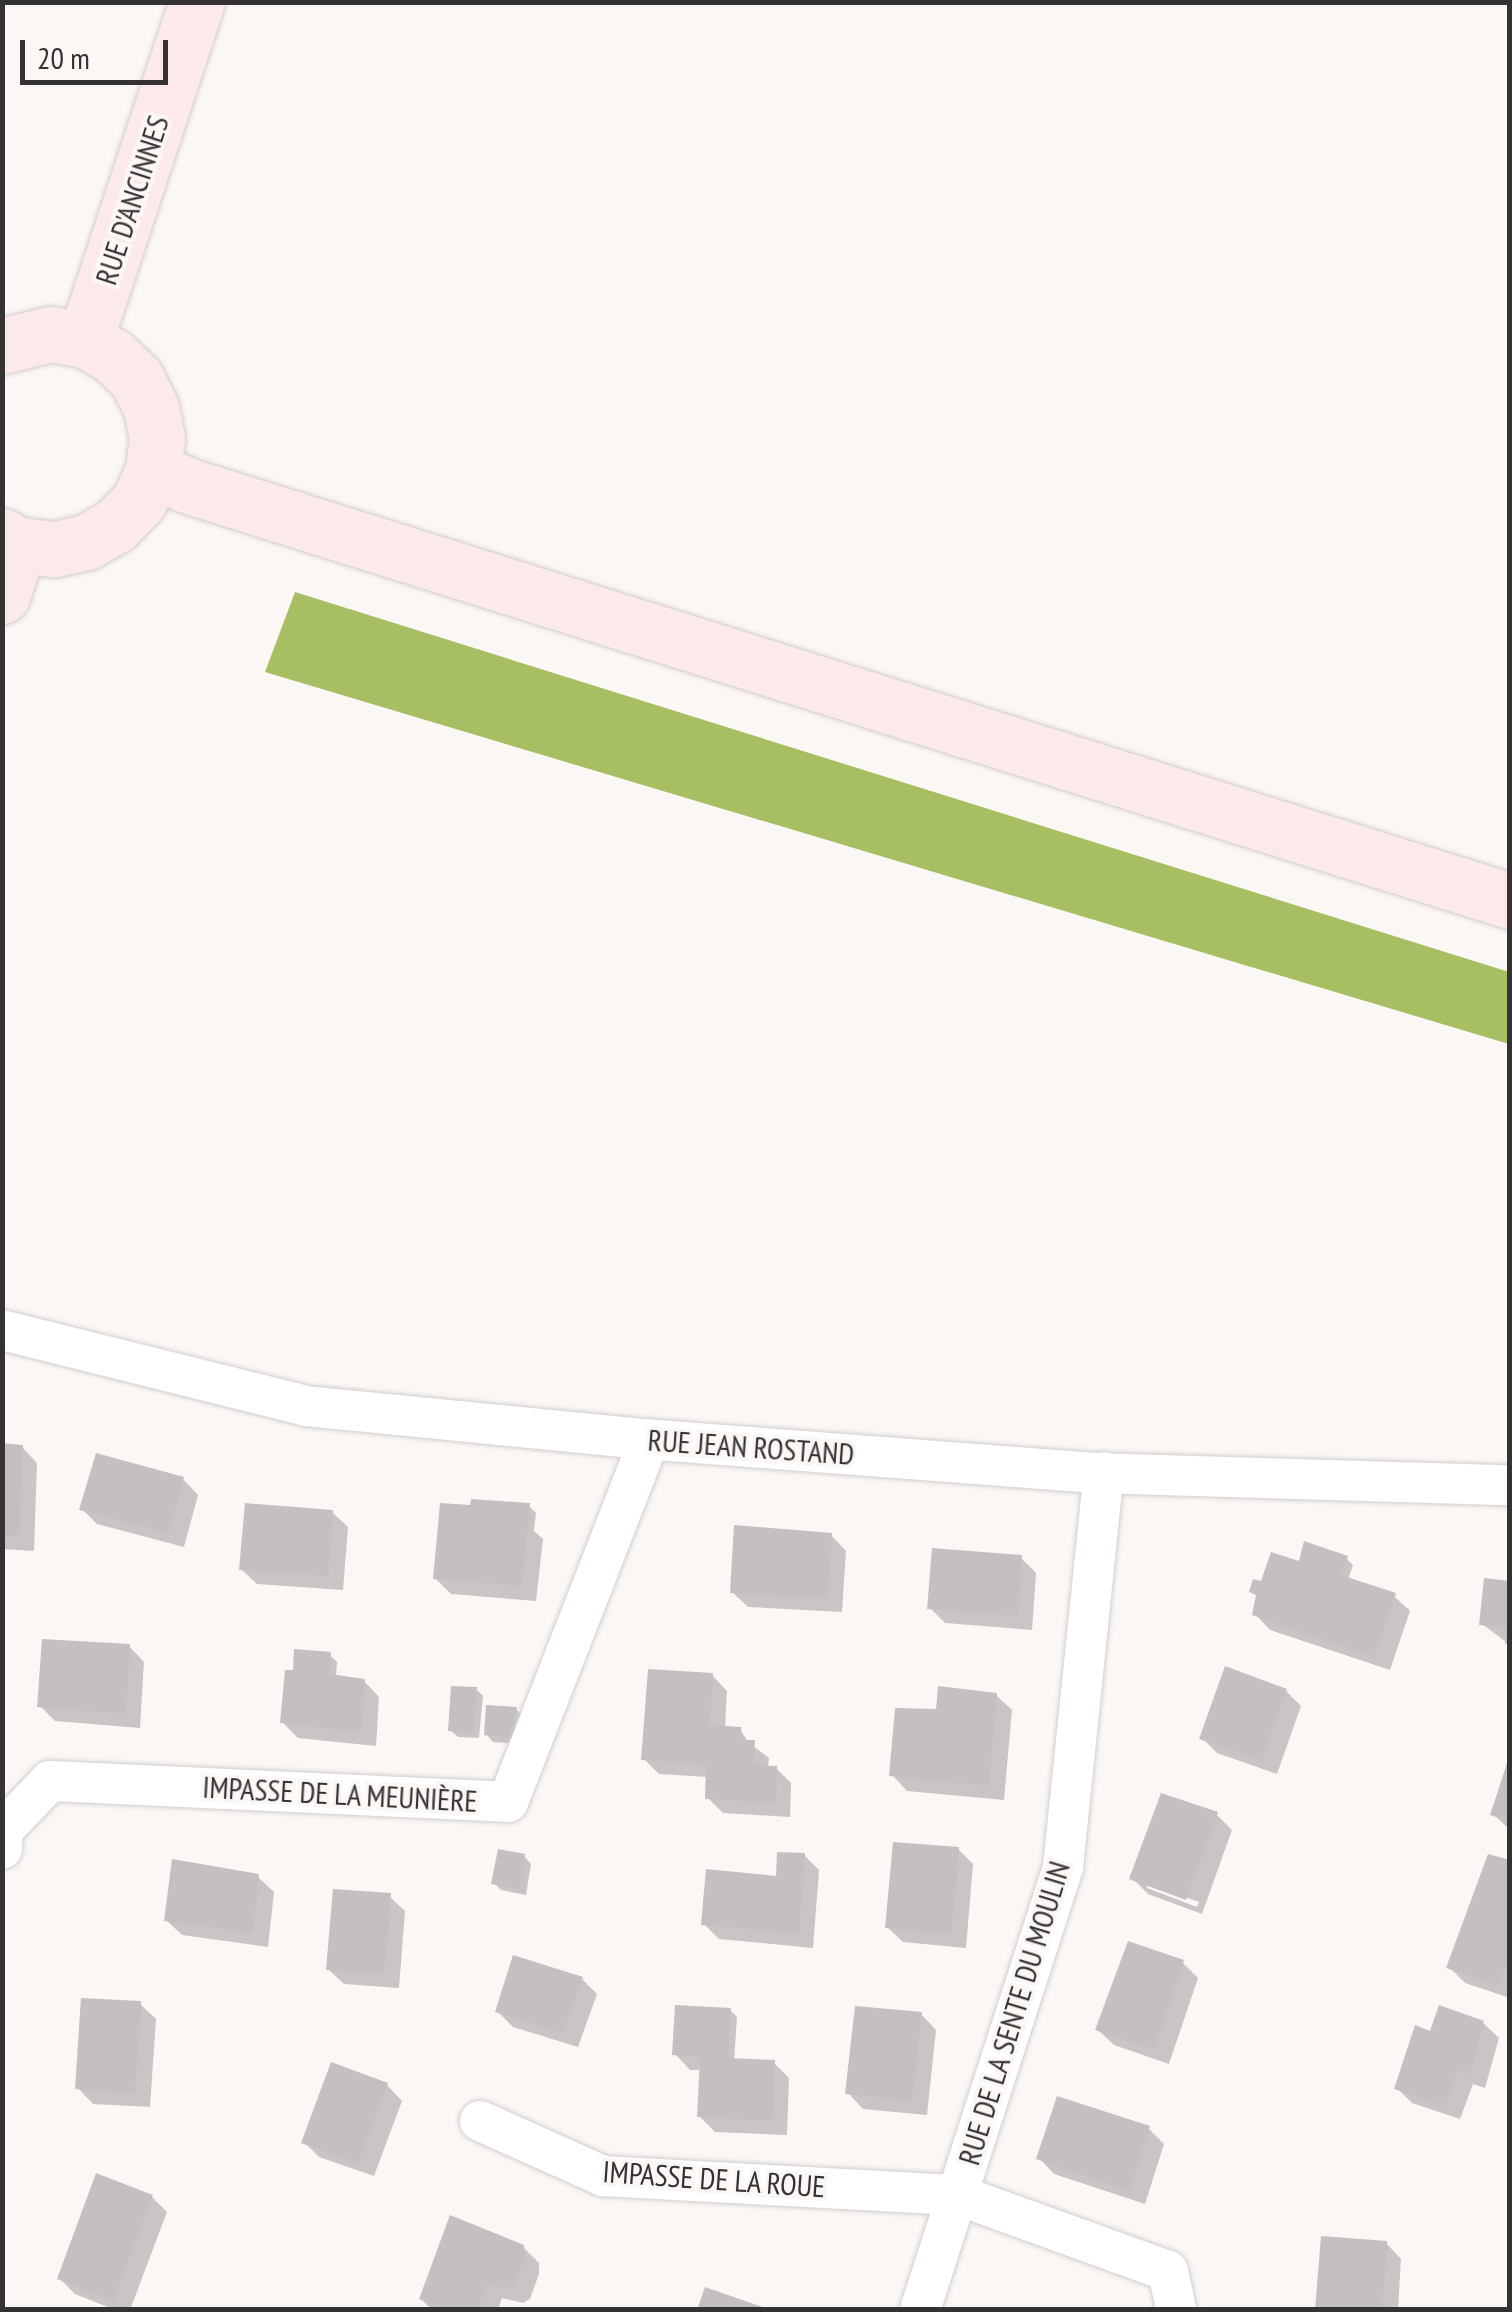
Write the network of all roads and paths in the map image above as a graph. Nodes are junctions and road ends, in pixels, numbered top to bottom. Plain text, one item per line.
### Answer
1 (198, 2) edge
2 (85, 340) junction
3 (2, 346) edge
4 (153, 470) junction
5 (11, 540) edge
6 (2, 596) edge
7 (1510, 902) edge
8 (2, 1330) edge
9 (649, 1440) junction
10 (1104, 1472) junction
11 (1510, 1485) edge
12 (2, 1848) edge
13 (480, 2121) dead end
14 (958, 2195) junction
15 (920, 2310) edge
16 (1176, 2310) edge

1 - 2 main road, RUE D'ANCINNES
2 - 3 main road
2 - 4 main road
4 - 5 main road
4 - 7 main road
5 - 6 main road
8 - 9 street, RUE JEAN ROSTAND
9 - 10 street, RUE JEAN ROSTAND
9 - 12 street, IMPASSE DE LA MEUNIÈRE
10 - 11 street, RUE JEAN ROSTAND
10 - 14 street, RUE DE LA SENTE DU MOULIN
13 - 14 street, IMPASSE DE LA ROUE
14 - 15 street, RUE DE LA SENTE DU MOULIN
14 - 16 street, IMPASSE DE LA ROUE

